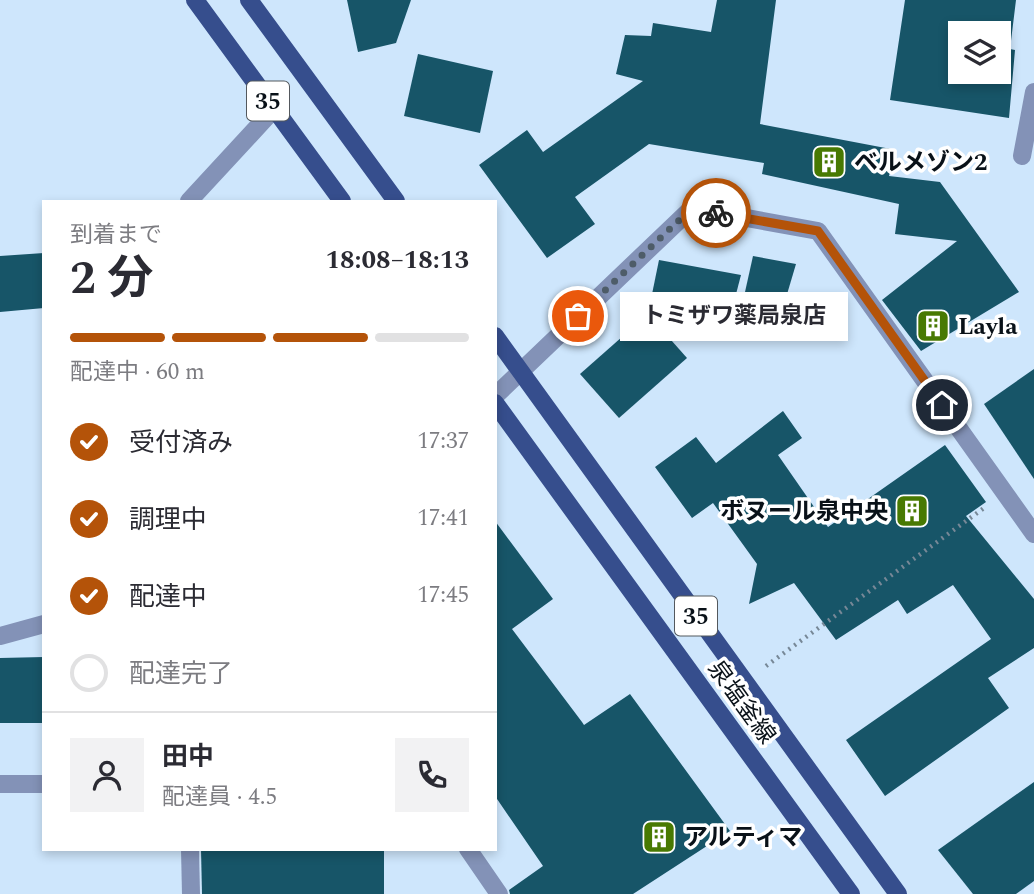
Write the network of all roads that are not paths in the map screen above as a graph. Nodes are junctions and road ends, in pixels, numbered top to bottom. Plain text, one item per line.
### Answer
1 (195, 0) edge
2 (249, 0) edge
3 (1034, 92) edge
4 (274, 109) junction
5 (1022, 156) dead end
6 (190, 200) edge
7 (341, 200) edge
8 (395, 200) edge
9 (497, 339) edge
10 (520, 370) junction
11 (497, 394) edge
12 (497, 406) edge
13 (1034, 534) edge
14 (42, 625) edge
15 (0, 636) edge
16 (0, 784) edge
17 (42, 784) edge
18 (190, 851) edge
19 (469, 851) edge
20 (191, 894) edge
21 (499, 894) edge
22 (851, 894) edge
23 (898, 894) edge

1 - 4 main road, 35
2 - 8 main road, 35
3 - 5 street
4 - 6 street
4 - 7 main road, 35
9 - 10 main road, 35
10 - 11 street
10 - 13 street
10 - 23 main road, 35
12 - 22 main road, 泉塩釜線 / 35
14 - 15 street
16 - 17 street
18 - 20 street
19 - 21 street

